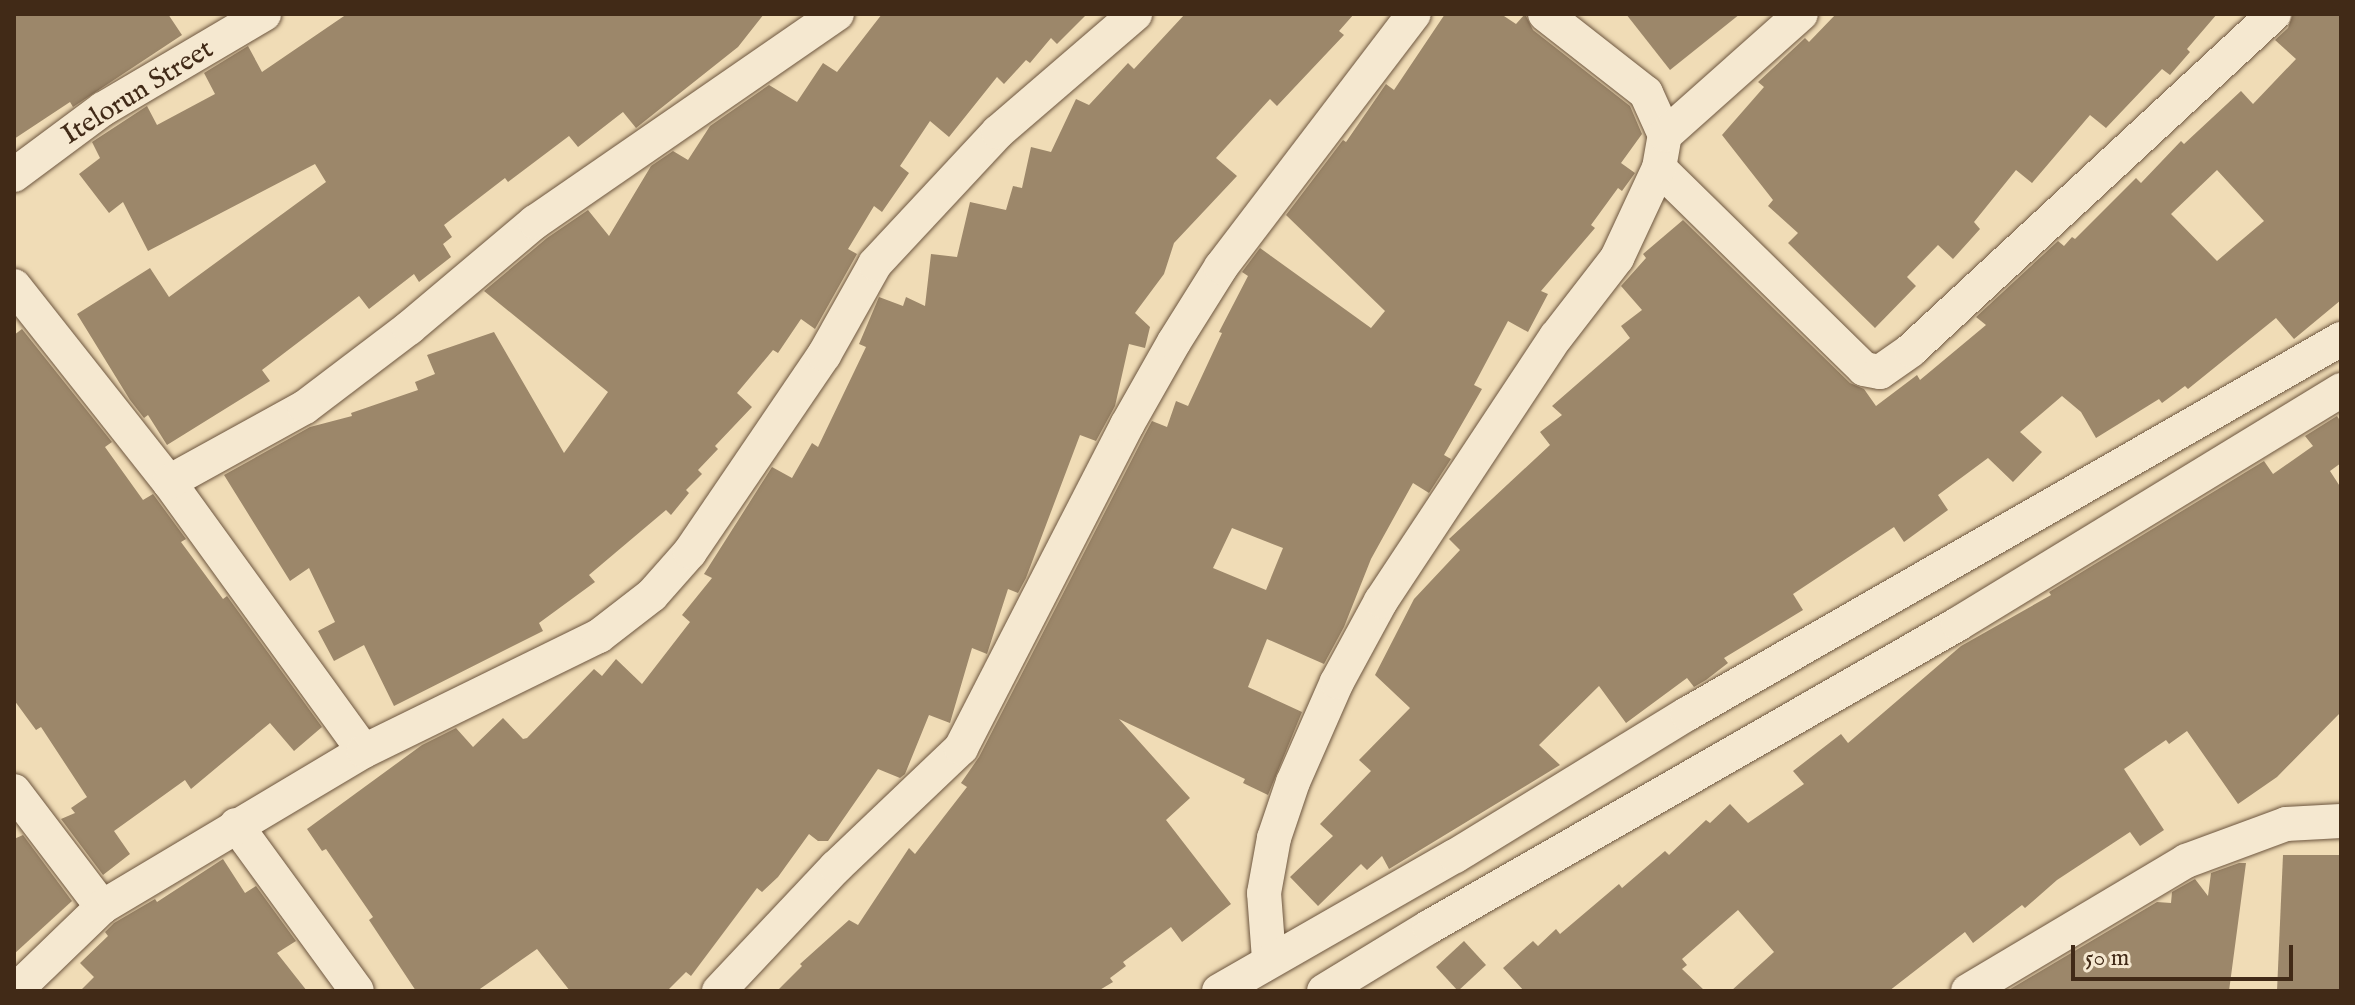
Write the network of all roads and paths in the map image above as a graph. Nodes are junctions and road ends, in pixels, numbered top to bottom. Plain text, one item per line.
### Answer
1 (264, 14) edge
2 (837, 14) edge
3 (1135, 14) edge
4 (1414, 14) edge
5 (1545, 14) edge
6 (1801, 14) edge
7 (2274, 14) edge
8 (1662, 152) junction
9 (14, 175) edge
10 (14, 286) edge
11 (2341, 339) edge
12 (2341, 390) edge
13 (169, 482) junction
14 (364, 751) junction
15 (14, 791) edge
16 (2341, 821) edge
17 (236, 825) junction
18 (102, 907) junction
19 (1269, 959) junction
20 (15, 991) edge
21 (357, 991) edge
22 (719, 991) edge
23 (1219, 991) edge
24 (1324, 991) edge
25 (1968, 991) edge

1 - 9 street, Itelorun Street
2 - 13 street
3 - 14 street
4 - 22 street
5 - 8 street
6 - 8 street
7 - 8 street
8 - 19 street
10 - 13 street
11 - 19 street
12 - 24 street
13 - 14 street
14 - 17 street
15 - 18 street
16 - 25 street
17 - 18 street
17 - 21 street
18 - 20 street
19 - 23 street

